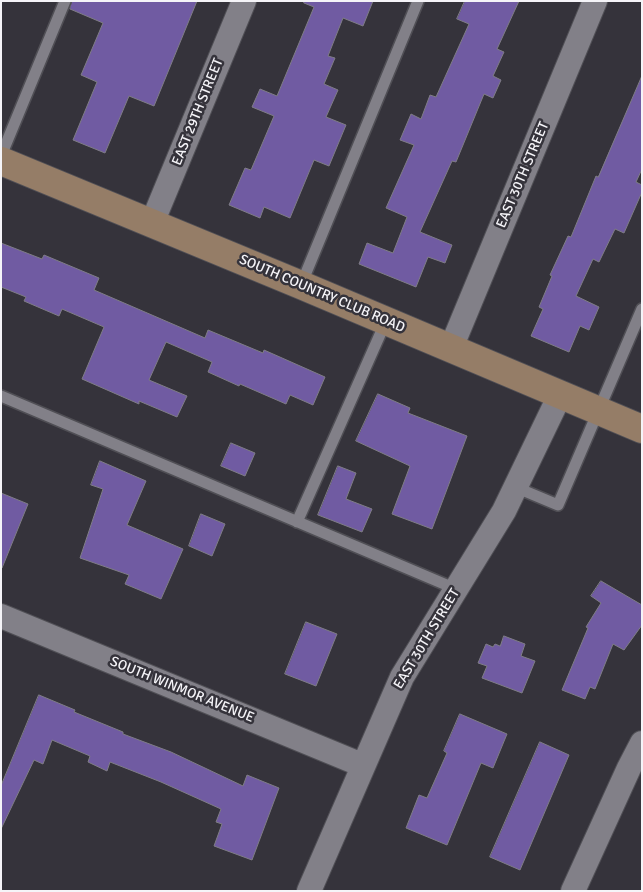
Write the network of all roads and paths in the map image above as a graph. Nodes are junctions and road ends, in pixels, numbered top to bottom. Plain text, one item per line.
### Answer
1 (65, 1) edge
2 (244, 1) edge
3 (418, 1) edge
4 (595, 1) edge
5 (1, 156) edge
6 (1, 161) edge
7 (152, 223) junction
8 (301, 285) junction
9 (642, 309) edge
10 (386, 320) junction
11 (451, 348) junction
12 (560, 395) junction
13 (1, 396) edge
14 (599, 411) junction
15 (642, 429) edge
16 (515, 487) junction
17 (298, 522) junction
18 (456, 590) junction
19 (1, 616) edge
20 (642, 743) edge
21 (362, 765) junction
22 (309, 891) edge
23 (573, 891) edge

1 - 5 lane
2 - 7 street, EAST 29TH STREET
3 - 8 lane
4 - 11 street, EAST 30TH STREET
6 - 7 main road, SOUTH COUNTRY CLUB ROAD
7 - 8 main road, SOUTH COUNTRY CLUB ROAD
8 - 10 main road, SOUTH COUNTRY CLUB ROAD
9 - 14 lane
10 - 11 main road, SOUTH COUNTRY CLUB ROAD
10 - 17 lane
11 - 12 main road, SOUTH COUNTRY CLUB ROAD
12 - 14 main road, SOUTH COUNTRY CLUB ROAD
12 - 16 street, EAST 30TH STREET
13 - 17 lane
14 - 15 main road, SOUTH COUNTRY CLUB ROAD
14 - 16 lane
16 - 18 street, EAST 30TH STREET
17 - 18 lane
18 - 21 street, EAST 30TH STREET
19 - 21 street, SOUTH WINMOR AVENUE
20 - 23 street
21 - 22 street, EAST 30TH STREET

